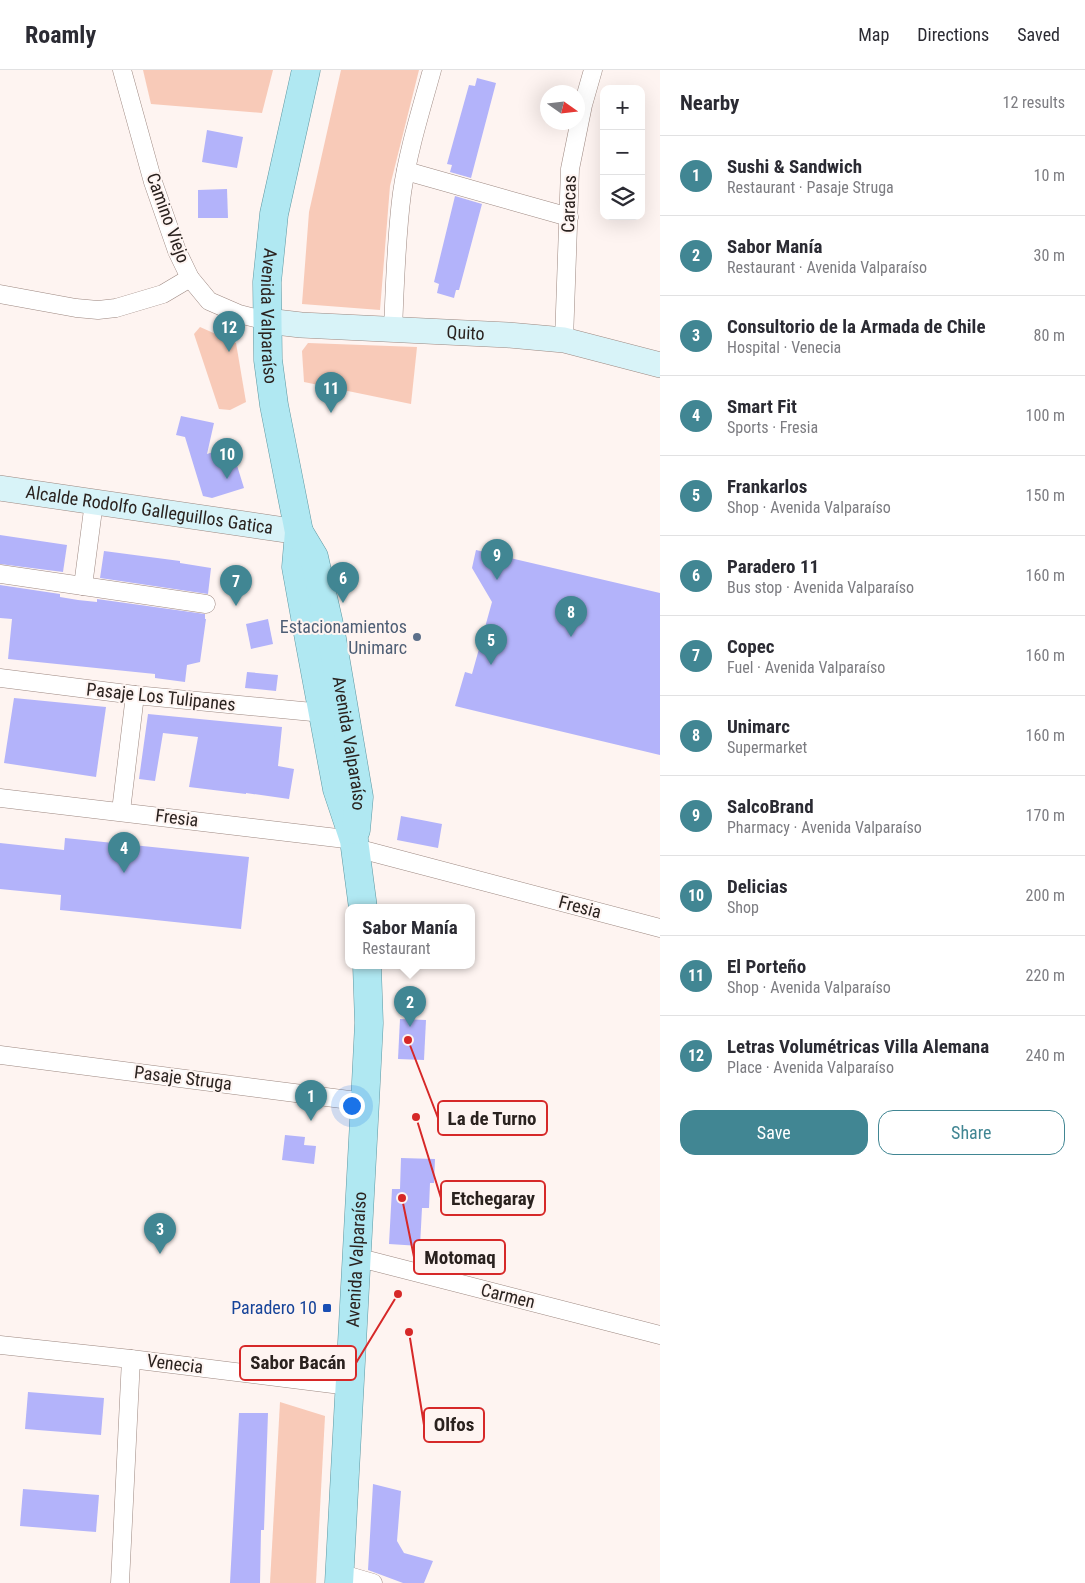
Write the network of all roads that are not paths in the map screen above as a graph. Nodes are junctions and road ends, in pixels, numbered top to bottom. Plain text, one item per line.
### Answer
1 (122, 70) edge
2 (306, 70) edge
3 (432, 70) edge
4 (593, 70) edge
5 (406, 171) junction
6 (569, 217) junction
7 (190, 278) junction
8 (0, 294) edge
9 (267, 321) junction
10 (393, 330) junction
11 (564, 340) junction
12 (660, 365) edge
13 (0, 488) edge
14 (94, 502) junction
15 (299, 532) junction
16 (0, 574) edge
17 (83, 586) junction
18 (206, 604) dead end
19 (0, 678) edge
20 (135, 695) junction
21 (323, 713) junction
22 (0, 798) edge
23 (121, 811) junction
24 (355, 844) junction
25 (362, 904) edge
26 (660, 928) edge
27 (366, 969) edge
28 (0, 1055) edge
29 (365, 1102) junction
30 (356, 1257) junction
31 (660, 1335) edge
32 (0, 1345) edge
33 (131, 1359) junction
34 (349, 1386) junction
35 (339, 1578) edge
36 (120, 1583) edge
37 (373, 1583) edge

1 - 7 street, Camino Viejo
2 - 9 main road, Avenida Valparaíso
3 - 5 street
4 - 6 street, Caracas
5 - 6 street
5 - 10 street
6 - 11 street, Caracas
7 - 8 street
7 - 9 street, Camino Viejo
9 - 10 main road, Quito
9 - 15 main road, Avenida Valparaíso
10 - 11 main road, Quito
11 - 12 main road, Quito
13 - 14 main road, Alcalde Rodolfo Galleguillos Gatica
14 - 15 main road, Alcalde Rodolfo Galleguillos Gatica
14 - 17 street
15 - 21 main road, Avenida Valparaíso
15 - 24 main road, Avenida Valparaíso
16 - 17 street
17 - 18 street
19 - 20 street, Pasaje Los Tulipanes
20 - 21 street, Pasaje Los Tulipanes
20 - 23 street
21 - 24 main road, Avenida Valparaíso
22 - 23 street, Fresia
23 - 24 street, Fresia
24 - 25 main road, Avenida Valparaíso
24 - 26 street, Fresia
27 - 29 main road, Avenida Valparaíso
28 - 29 street, Pasaje Struga
29 - 30 main road, Avenida Valparaíso
30 - 31 street, Carmen
30 - 34 main road, Avenida Valparaíso
32 - 33 street, Venecia
33 - 34 street, Venecia
33 - 36 street
34 - 35 main road, Avenida Valparaíso
35 - 37 street

